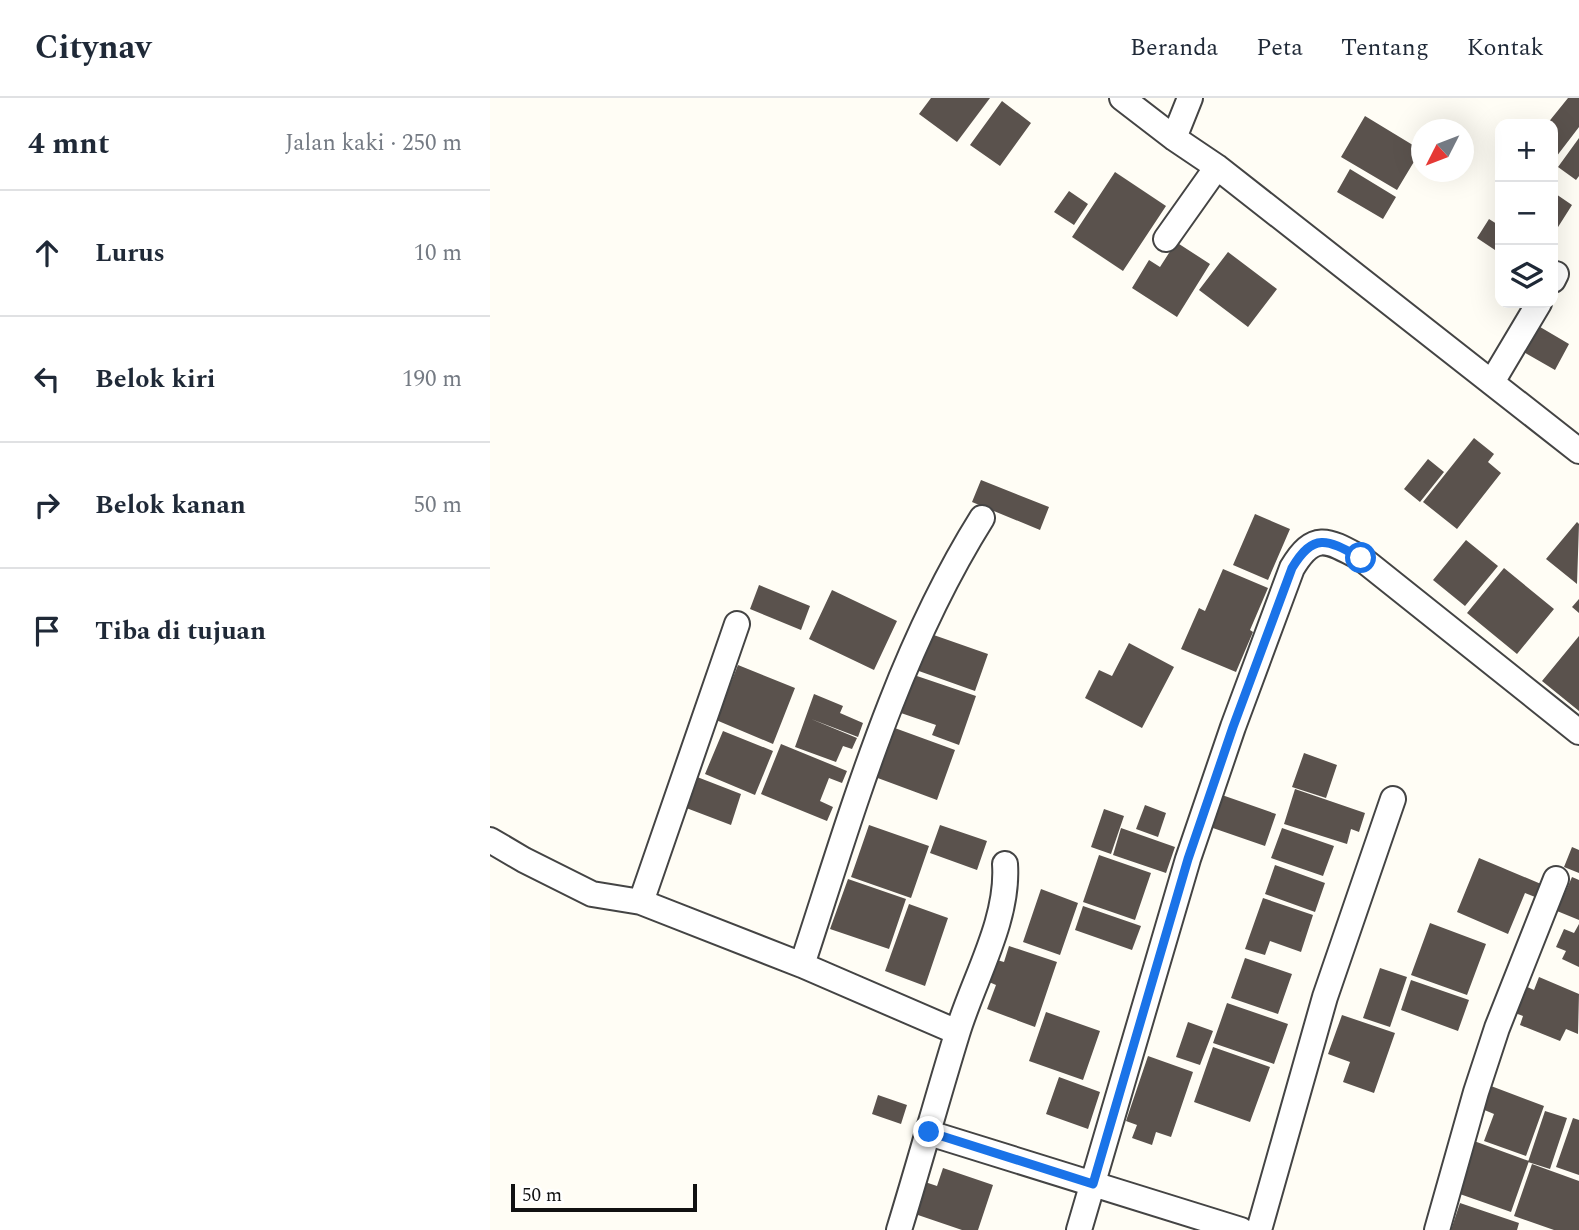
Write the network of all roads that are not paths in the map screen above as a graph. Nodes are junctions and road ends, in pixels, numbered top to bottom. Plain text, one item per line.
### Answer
1 (1122, 98) edge
2 (1190, 98) edge
3 (1174, 138) junction
4 (1217, 167) junction
5 (1166, 239) dead end
6 (1536, 308) edge
7 (1492, 382) junction
8 (1579, 451) edge
9 (982, 518) dead end
10 (737, 624) dead end
11 (1579, 732) edge
12 (1393, 799) dead end
13 (490, 840) edge
14 (1005, 864) dead end
15 (1556, 879) dead end
16 (640, 902) junction
17 (802, 965) junction
18 (957, 1032) junction
19 (929, 1132) junction
20 (1093, 1184) junction
21 (900, 1230) edge
22 (1079, 1230) edge
23 (1241, 1230) edge
24 (1259, 1230) edge
25 (1437, 1230) edge

1 - 3 street
2 - 3 street
3 - 4 street
4 - 5 street
4 - 7 street
6 - 7 street
7 - 8 street
9 - 17 street
10 - 16 street
11 - 20 street
12 - 24 street
13 - 16 street
14 - 18 street
15 - 25 street
16 - 17 street
17 - 18 street
18 - 19 street
19 - 20 street
19 - 21 street
20 - 22 street
20 - 23 street

